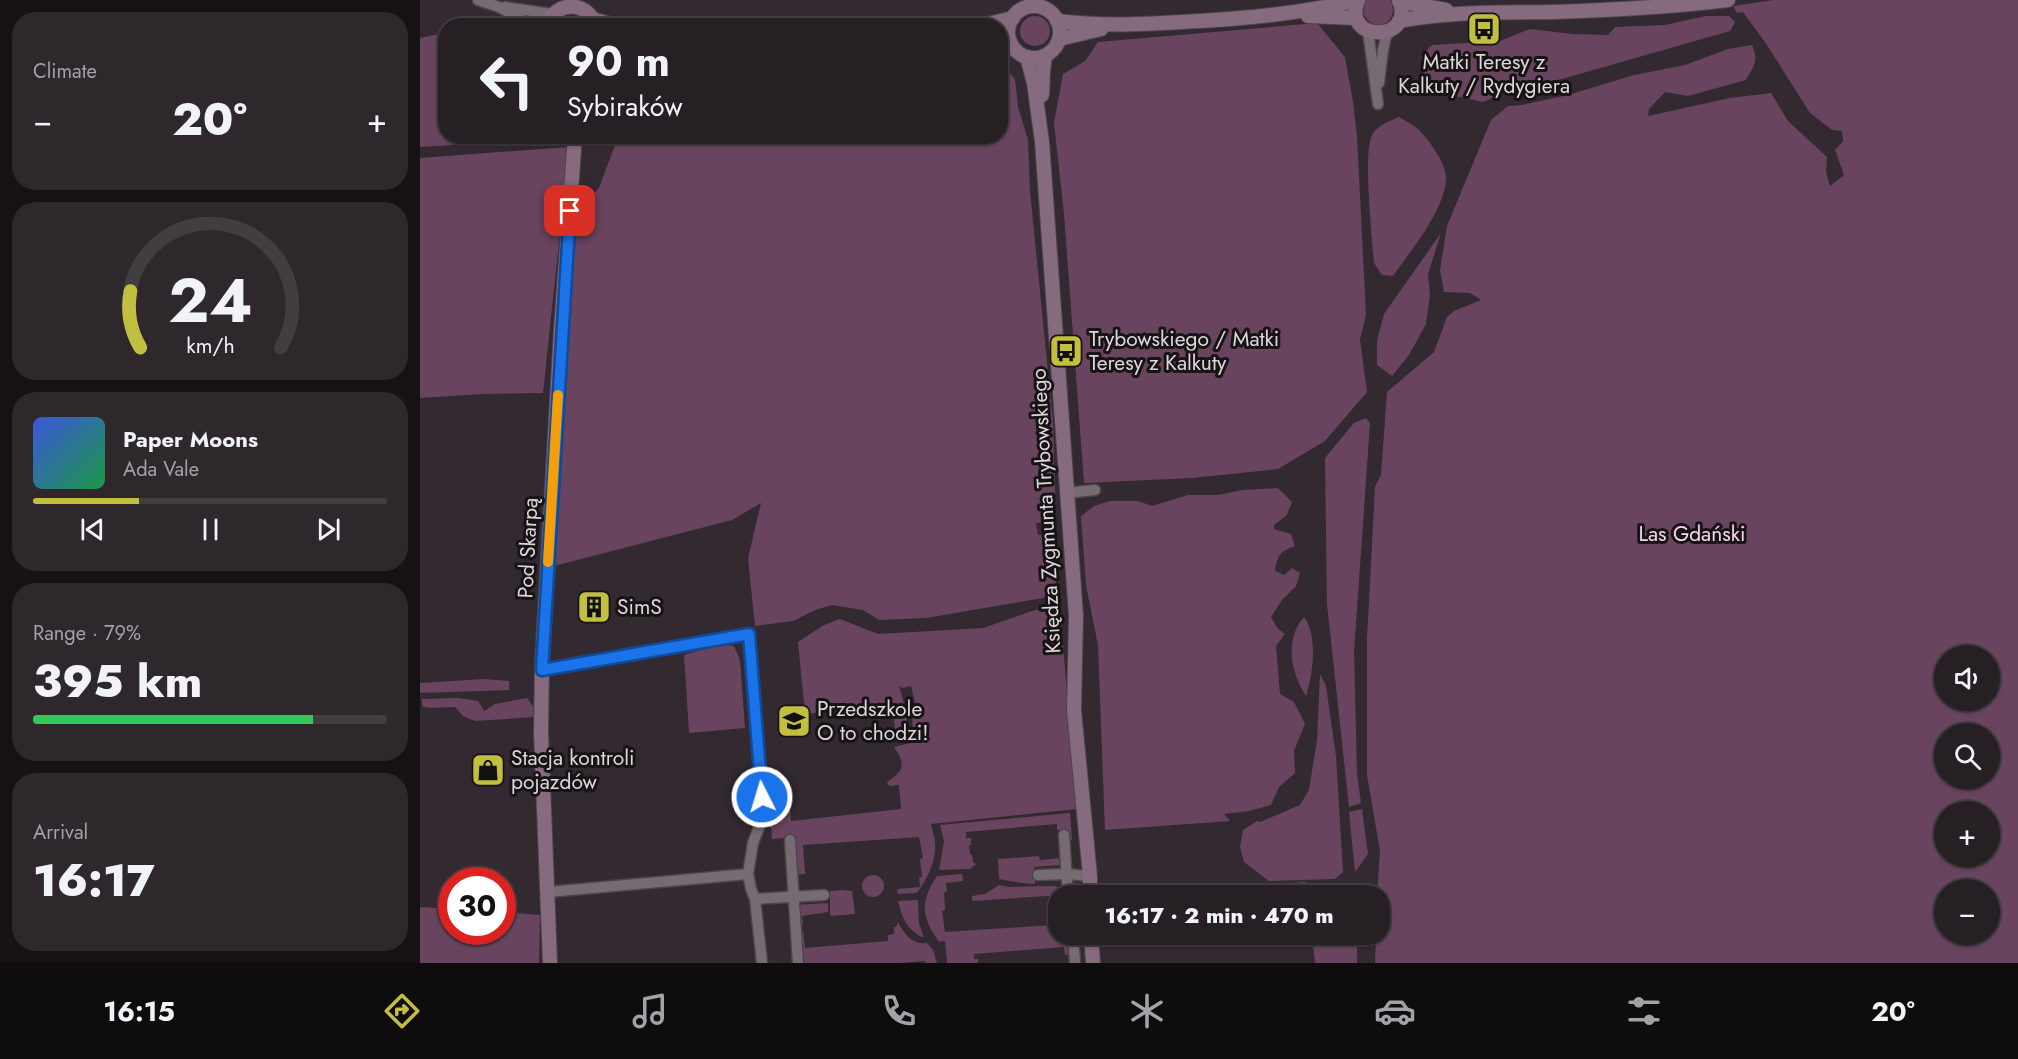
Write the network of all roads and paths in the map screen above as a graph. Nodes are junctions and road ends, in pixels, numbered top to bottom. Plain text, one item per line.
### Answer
1 (478, 0) edge
2 (1358, 0) edge
3 (1399, 0) edge
4 (1728, 0) edge
5 (1711, 1) edge
6 (568, 3) edge
7 (499, 6) junction
8 (591, 14) edge
9 (1466, 14) junction
10 (1281, 15) junction
11 (519, 18) edge
12 (542, 18) edge
13 (551, 18) edge
14 (1013, 18) junction
15 (1356, 18) junction
16 (1008, 19) edge
17 (1057, 21) junction
18 (1399, 21) junction
19 (1118, 26) junction
20 (1368, 31) junction
21 (1387, 32) junction
22 (1008, 33) edge
23 (1059, 39) junction
24 (1008, 42) edge
25 (1045, 56) junction
26 (1027, 57) junction
27 (1041, 124) junction
28 (574, 144) edge
29 (1095, 490) dead end
30 (1067, 493) junction
31 (542, 670) junction
32 (1064, 835) dead end
33 (790, 840) dead end
34 (748, 874) junction
35 (1067, 874) junction
36 (1038, 875) dead end
37 (1090, 876) junction
38 (1068, 885) edge
39 (1090, 885) edge
40 (548, 892) junction
41 (824, 895) dead end
42 (794, 897) junction
43 (755, 899) junction
44 (1073, 945) edge
45 (1092, 945) edge
46 (550, 963) edge
47 (762, 963) edge
48 (798, 963) edge
49 (1075, 963) edge
50 (1093, 963) edge

1 - 7 street
2 - 10 street
2 - 15 street
3 - 9 street
3 - 18 street
4 - 5 street
5 - 9 street
6 - 8 street
6 - 13 street
7 - 11 street
7 - 12 street
9 - 18 street
10 - 15 street
10 - 19 street
14 - 16 street
14 - 17 street
14 - 22 street
15 - 20 street
17 - 19 street
17 - 23 street
18 - 21 street
19 - 23 street
20 - 21 street
20 - 21 street
23 - 25 street
24 - 26 street
25 - 26 street
25 - 27 street, Księdza Zygmunta Trybowskiego
26 - 27 street, Księdza Zygmunta Trybowskiego
27 - 30 street, Księdza Zygmunta Trybowskiego
28 - 31 street, Pod Skarpą
29 - 30 street
30 - 37 street, Księdza Zygmunta Trybowskiego
31 - 34 street
31 - 40 street, Pod Skarpą
32 - 35 street
33 - 42 street
34 - 40 street
34 - 43 street
35 - 36 street
35 - 37 street
35 - 38 street
37 - 39 street, Księdza Zygmunta Trybowskiego
40 - 46 street, Pod Skarpą
41 - 42 street
42 - 43 street
42 - 48 street
43 - 47 street
44 - 49 street
45 - 50 street

